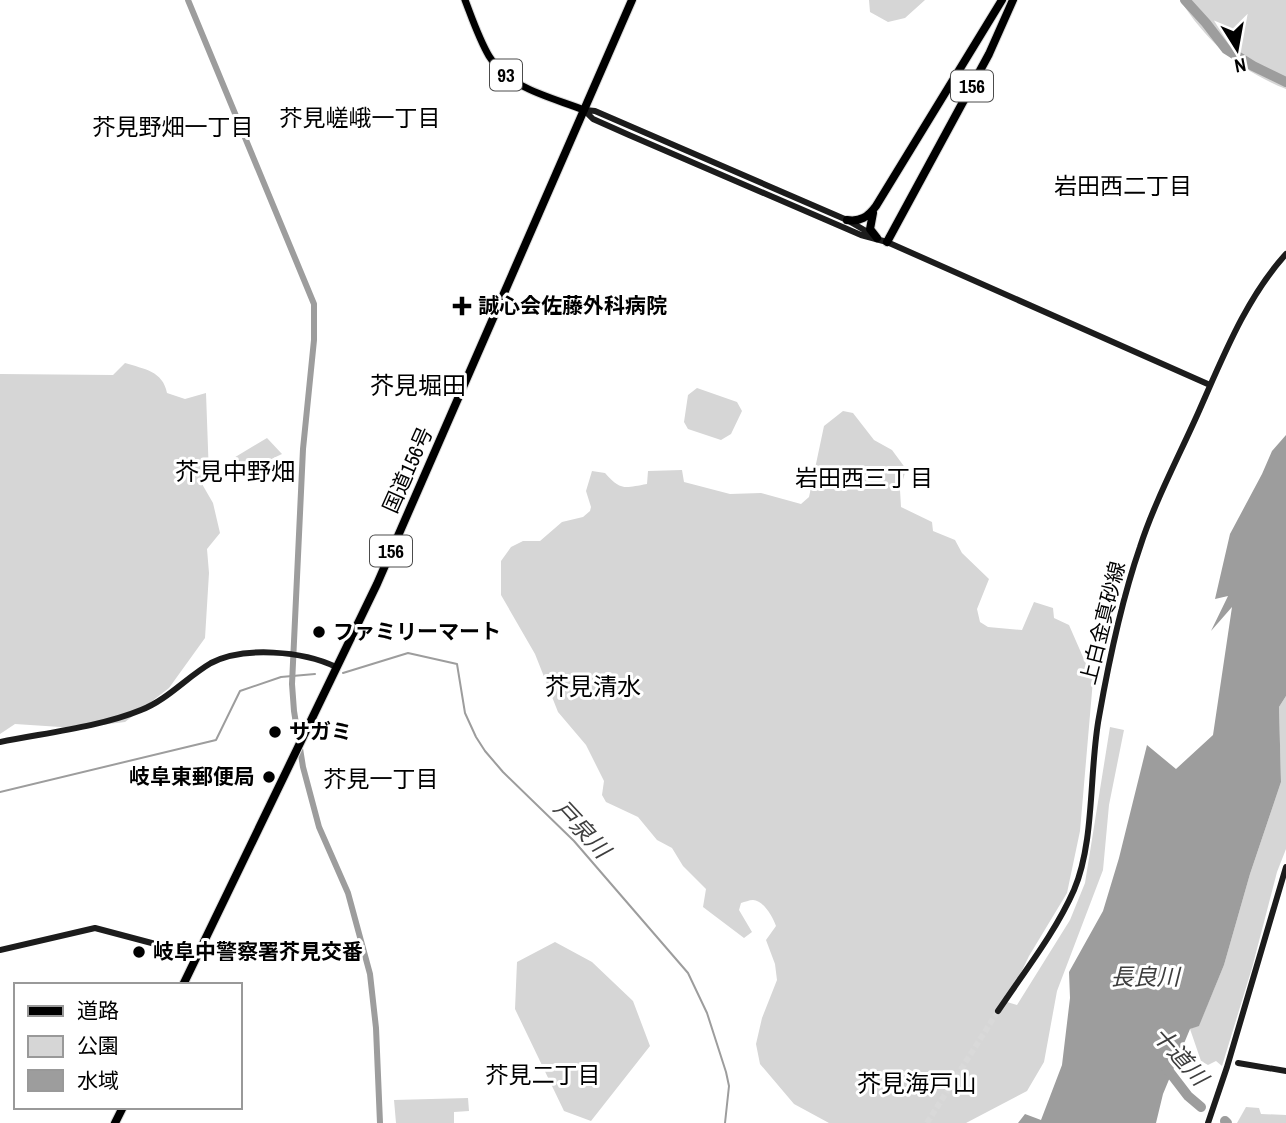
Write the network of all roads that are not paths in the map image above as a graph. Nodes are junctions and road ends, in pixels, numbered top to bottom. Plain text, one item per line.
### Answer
1 (465, 0) edge
2 (632, 0) edge
3 (1002, 0) edge
4 (1013, 0) edge
5 (584, 110) junction
6 (876, 206) junction
7 (847, 220) junction
8 (877, 238) junction
9 (887, 242) junction
10 (1286, 254) edge
11 (1210, 385) junction
12 (336, 667) junction
13 (0, 742) edge
14 (1286, 867) edge
15 (0, 950) edge
16 (197, 955) junction
17 (184, 983) edge
18 (998, 1012) tunnel mouth
19 (1238, 1063) dead end
20 (1286, 1071) edge
21 (1208, 1123) edge

1 - 5 main road, 93
2 - 5 highway, 国道156号 / 156
3 - 6 highway, 156
4 - 9 highway, 156
5 - 7 street
5 - 8 street
5 - 12 highway, 国道156号 / 156
6 - 7 highway
6 - 8 highway
7 - 8 street
8 - 9 street
9 - 11 street
10 - 11 street, 上白金真砂線
11 - 18 street, 上白金真砂線
12 - 13 street
12 - 16 highway, 国道156号 / 156
14 - 21 street
15 - 16 street
16 - 17 highway, 国道156号 / 156
19 - 20 street

